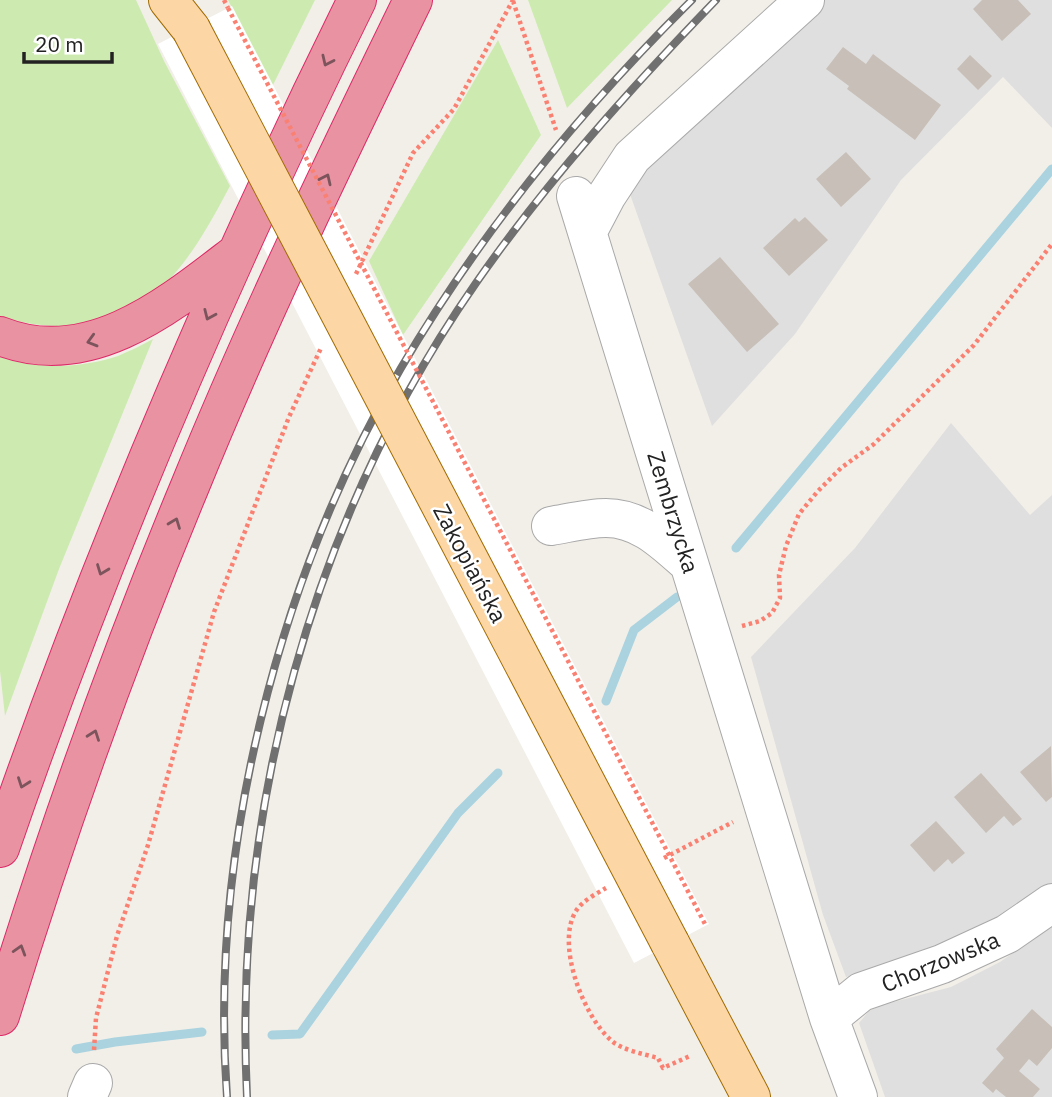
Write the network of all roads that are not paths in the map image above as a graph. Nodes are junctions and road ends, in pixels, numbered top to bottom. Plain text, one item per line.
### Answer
1 (357, 0) edge
2 (413, 0) edge
3 (805, 0) edge
4 (181, 10) edge
5 (237, 253) junction
6 (0, 336) edge
7 (551, 526) dead end
8 (690, 564) junction
9 (0, 848) edge
10 (1052, 903) edge
11 (0, 1016) edge
12 (829, 1018) junction
13 (751, 1097) edge
14 (858, 1097) edge

1 -> 5 highway
11 -> 2 highway
3 - 8 street, Zembrzycka
4 - 13 main road, Zakopiańska, bridge
5 -> 6 highway
5 -> 9 highway
7 - 8 street
8 - 12 street, Zembrzycka
10 - 12 street, Chorzowska
12 - 14 street, Zembrzycka

